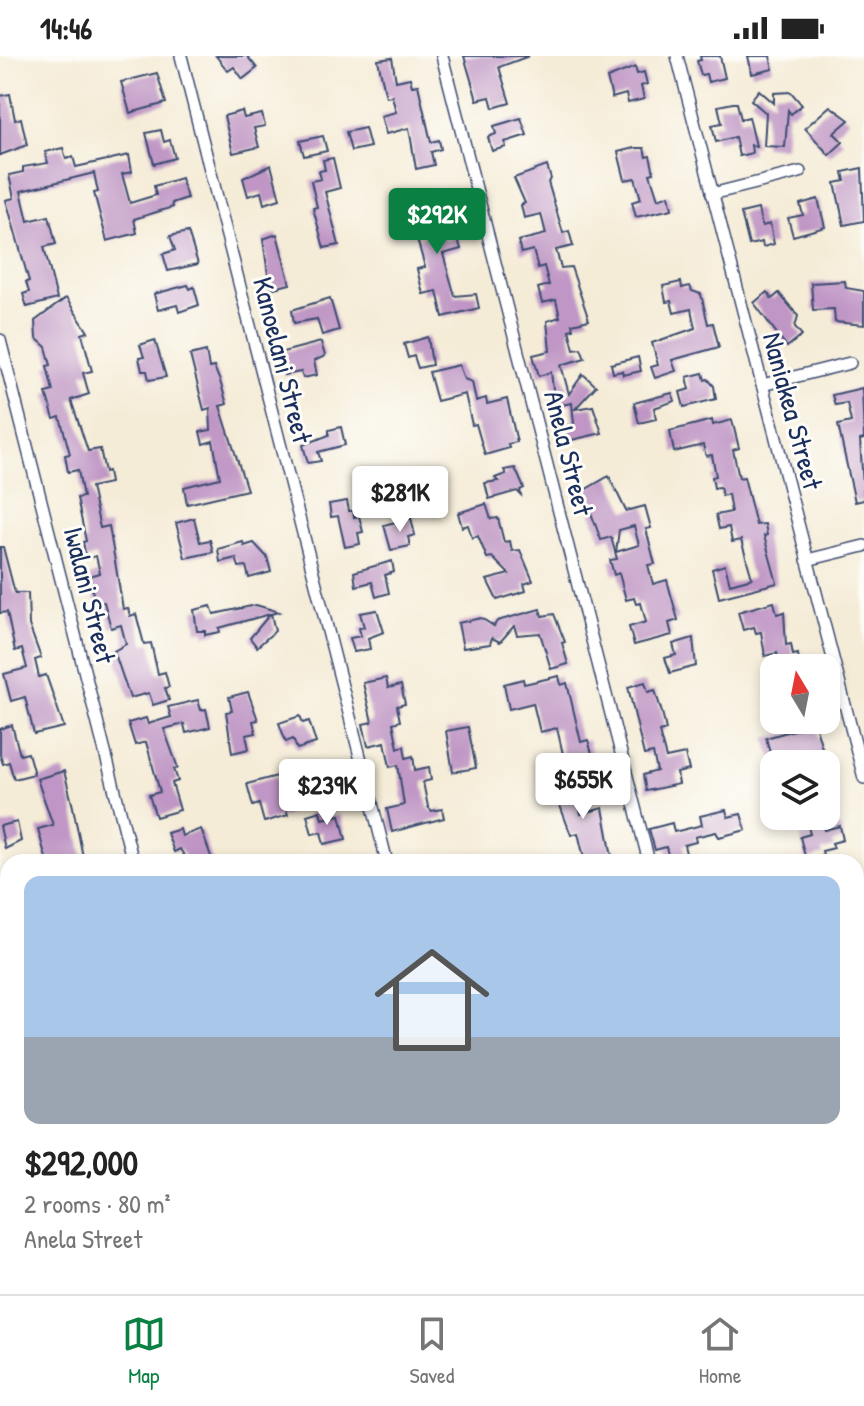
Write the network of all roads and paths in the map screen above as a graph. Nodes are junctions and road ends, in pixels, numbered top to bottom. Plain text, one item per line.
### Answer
1 (181, 56) edge
2 (442, 56) edge
3 (677, 56) edge
4 (800, 172) dead end
5 (712, 194) junction
6 (0, 340) edge
7 (850, 363) dead end
8 (762, 385) junction
9 (864, 546) edge
10 (807, 560) junction
11 (859, 739) edge
12 (864, 778) edge
13 (131, 854) edge
14 (385, 854) edge
15 (647, 854) edge

1 - 14 street, Kanoelani Street
2 - 15 street, Anela Street
3 - 5 street, Naniakea Street
4 - 5 street
5 - 8 street, Naniakea Street
6 - 13 street, Iwalani Street
7 - 8 street
8 - 10 street, Naniakea Street
9 - 10 street
10 - 11 street, Naniakea Street
11 - 12 street, Naniakea Street

